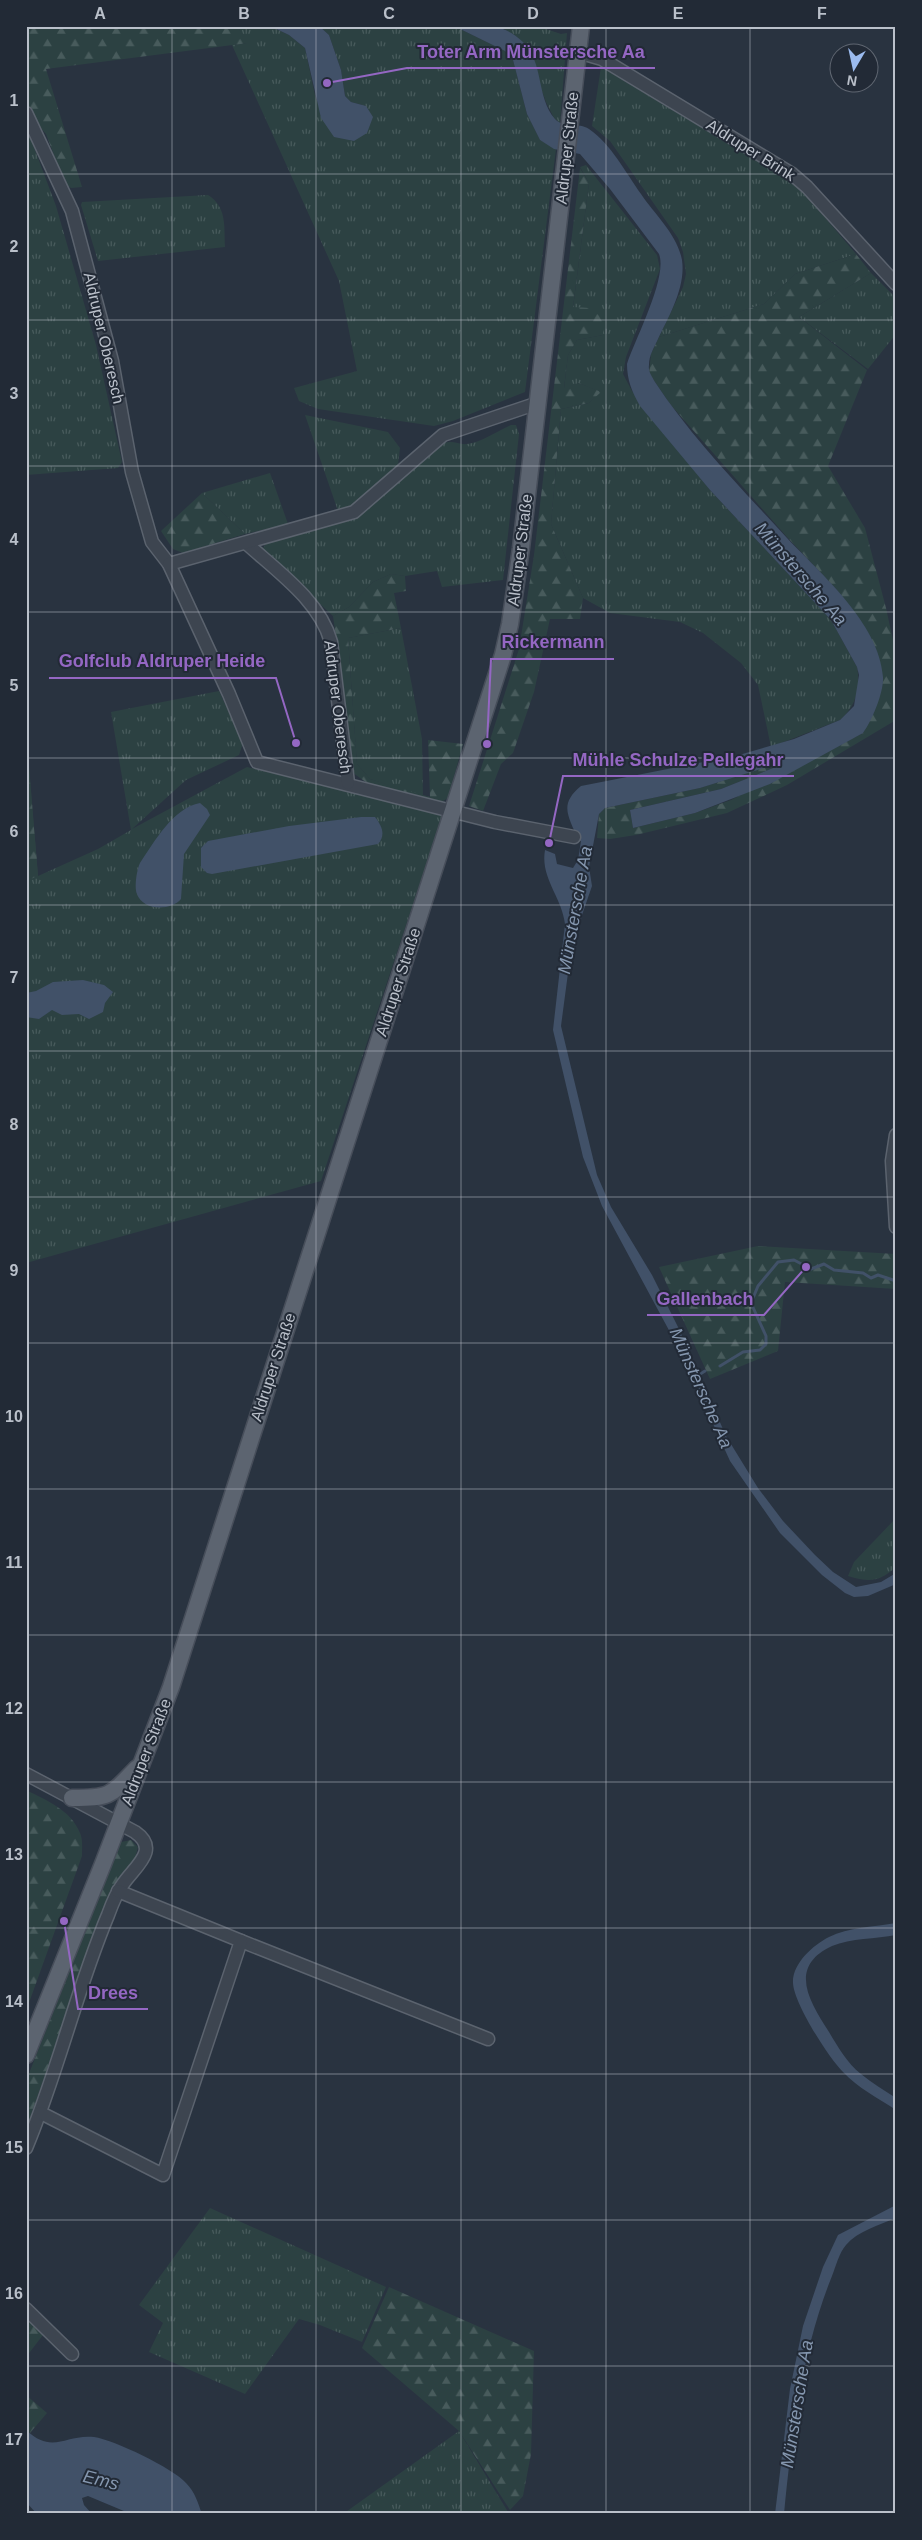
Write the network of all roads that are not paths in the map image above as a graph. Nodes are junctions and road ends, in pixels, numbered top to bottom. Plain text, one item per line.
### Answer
1 (580, 26) edge
2 (578, 52) junction
3 (26, 114) edge
4 (896, 284) edge
5 (538, 403) junction
6 (246, 543) junction
7 (169, 564) junction
8 (348, 783) junction
9 (453, 812) junction
10 (574, 836) dead end
11 (896, 1136) edge
12 (896, 1226) edge
13 (142, 1762) junction
14 (26, 1774) edge
15 (72, 1798) junction
16 (119, 1824) junction
17 (118, 1891) junction
18 (241, 1941) junction
19 (488, 2039) dead end
20 (26, 2055) edge
21 (41, 2113) junction
22 (26, 2148) edge
23 (26, 2309) edge
24 (72, 2354) dead end

1 - 2 main road, Aldruper Straße
2 - 4 street, Aldruper Brink
2 - 5 main road, Aldruper Straße
3 - 7 street, Aldruper Oberesch
5 - 6 street
5 - 9 main road, Aldruper Straße
6 - 7 street
6 - 8 street, Aldruper Oberesch
7 - 8 street, Aldruper Oberesch
8 - 9 street, Aldruper Oberesch
9 - 10 street, Aldruper Oberesch
9 - 13 main road, Aldruper Straße
11 - 12 street
13 - 15 main road
13 - 16 main road, Aldruper Straße
14 - 15 street
15 - 16 street
16 - 17 street, Aldruper Straße
16 - 20 main road
17 - 18 street
17 - 21 street, Aldruper Straße
18 - 19 street
18 - 21 street
21 - 22 street, Aldruper Straße
23 - 24 street

